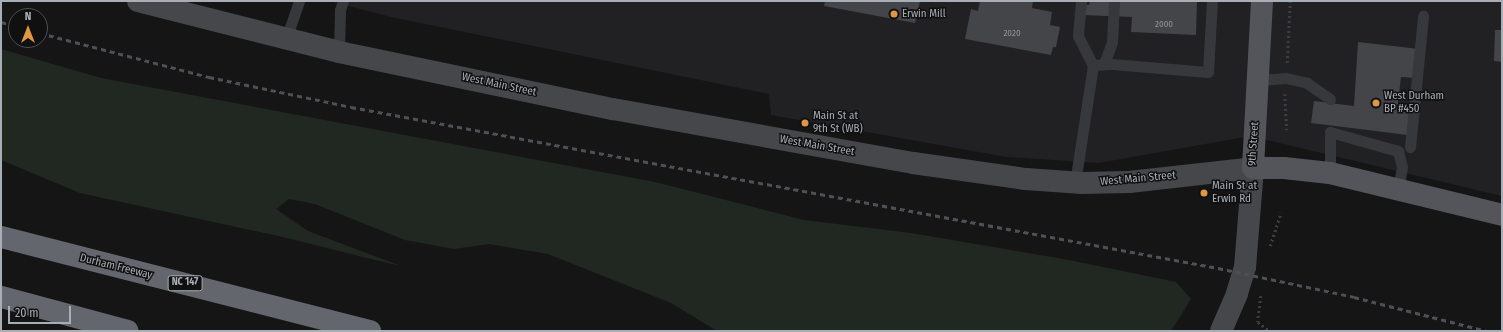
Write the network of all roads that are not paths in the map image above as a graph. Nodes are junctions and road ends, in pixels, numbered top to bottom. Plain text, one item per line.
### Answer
1 (138, 1) edge
2 (299, 1) edge
3 (343, 1) edge
4 (1081, 1) edge
5 (1114, 1) edge
6 (1212, 1) edge
7 (1262, 1) edge
8 (1423, 16) dead end
9 (286, 39) junction
10 (339, 52) junction
11 (1098, 64) junction
12 (1258, 80) junction
13 (1330, 99) dead end
14 (1410, 147) dead end
15 (1253, 168) junction
16 (1330, 173) junction
17 (1075, 183) junction
18 (1398, 188) junction
19 (1502, 215) edge
20 (1, 237) edge
21 (1, 297) edge
22 (128, 331) edge
23 (370, 331) edge
24 (1221, 331) edge

1 - 9 main road, West Main Street
2 - 9 lane
3 - 10 lane
4 - 11 lane
5 - 11 lane
6 - 11 lane
7 - 12 main road, 9th Street
8 - 14 lane
9 - 10 main road, West Main Street
10 - 17 main road, West Main Street
11 - 17 lane
12 - 13 lane
12 - 15 main road, 9th Street
15 - 16 main road, West Main Street
15 - 17 main road, West Main Street
15 - 24 main road, 9th Street
16 - 18 main road, West Main Street
16 - 18 lane
18 - 19 main road, West Main Street
20 - 23 highway, Durham Freeway / NC 147
21 - 22 highway

